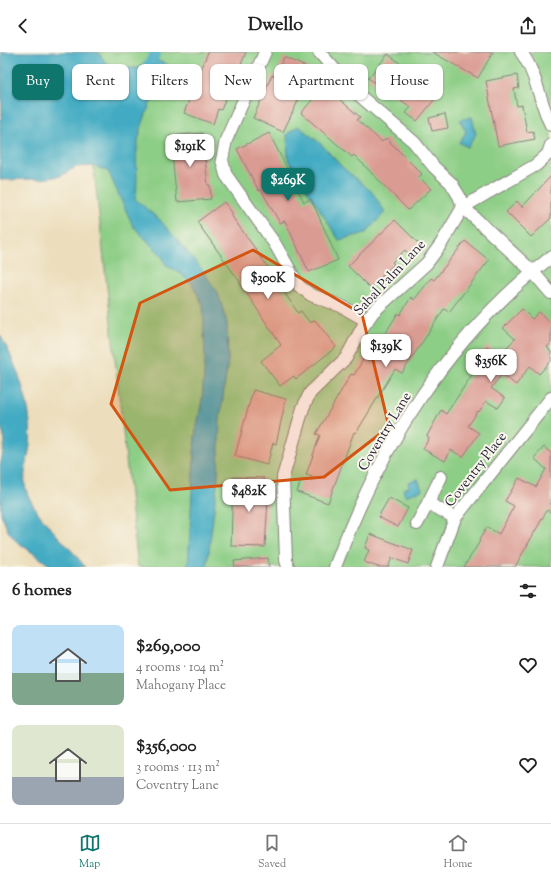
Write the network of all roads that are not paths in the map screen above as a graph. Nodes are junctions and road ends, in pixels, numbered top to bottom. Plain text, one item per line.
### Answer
1 (265, 52) edge
2 (318, 52) edge
3 (520, 52) edge
4 (551, 126) edge
5 (551, 145) edge
6 (463, 206) junction
7 (551, 257) edge
8 (533, 272) junction
9 (551, 293) edge
10 (367, 321) junction
11 (551, 398) edge
12 (441, 477) dead end
13 (428, 503) junction
14 (455, 518) junction
15 (417, 524) dead end
16 (288, 567) edge
17 (335, 567) edge
18 (437, 567) edge

1 - 10 street
2 - 6 street
3 - 4 street
5 - 6 street
6 - 8 street
6 - 10 street, Sabal Palm Lane
7 - 8 street, Coventry Lane
8 - 9 street
8 - 17 street, Coventry Lane
10 - 16 street, Sabal Palm Lane
11 - 14 street, Coventry Place
12 - 13 street
13 - 14 street
13 - 15 street
14 - 18 street, Coventry Place

